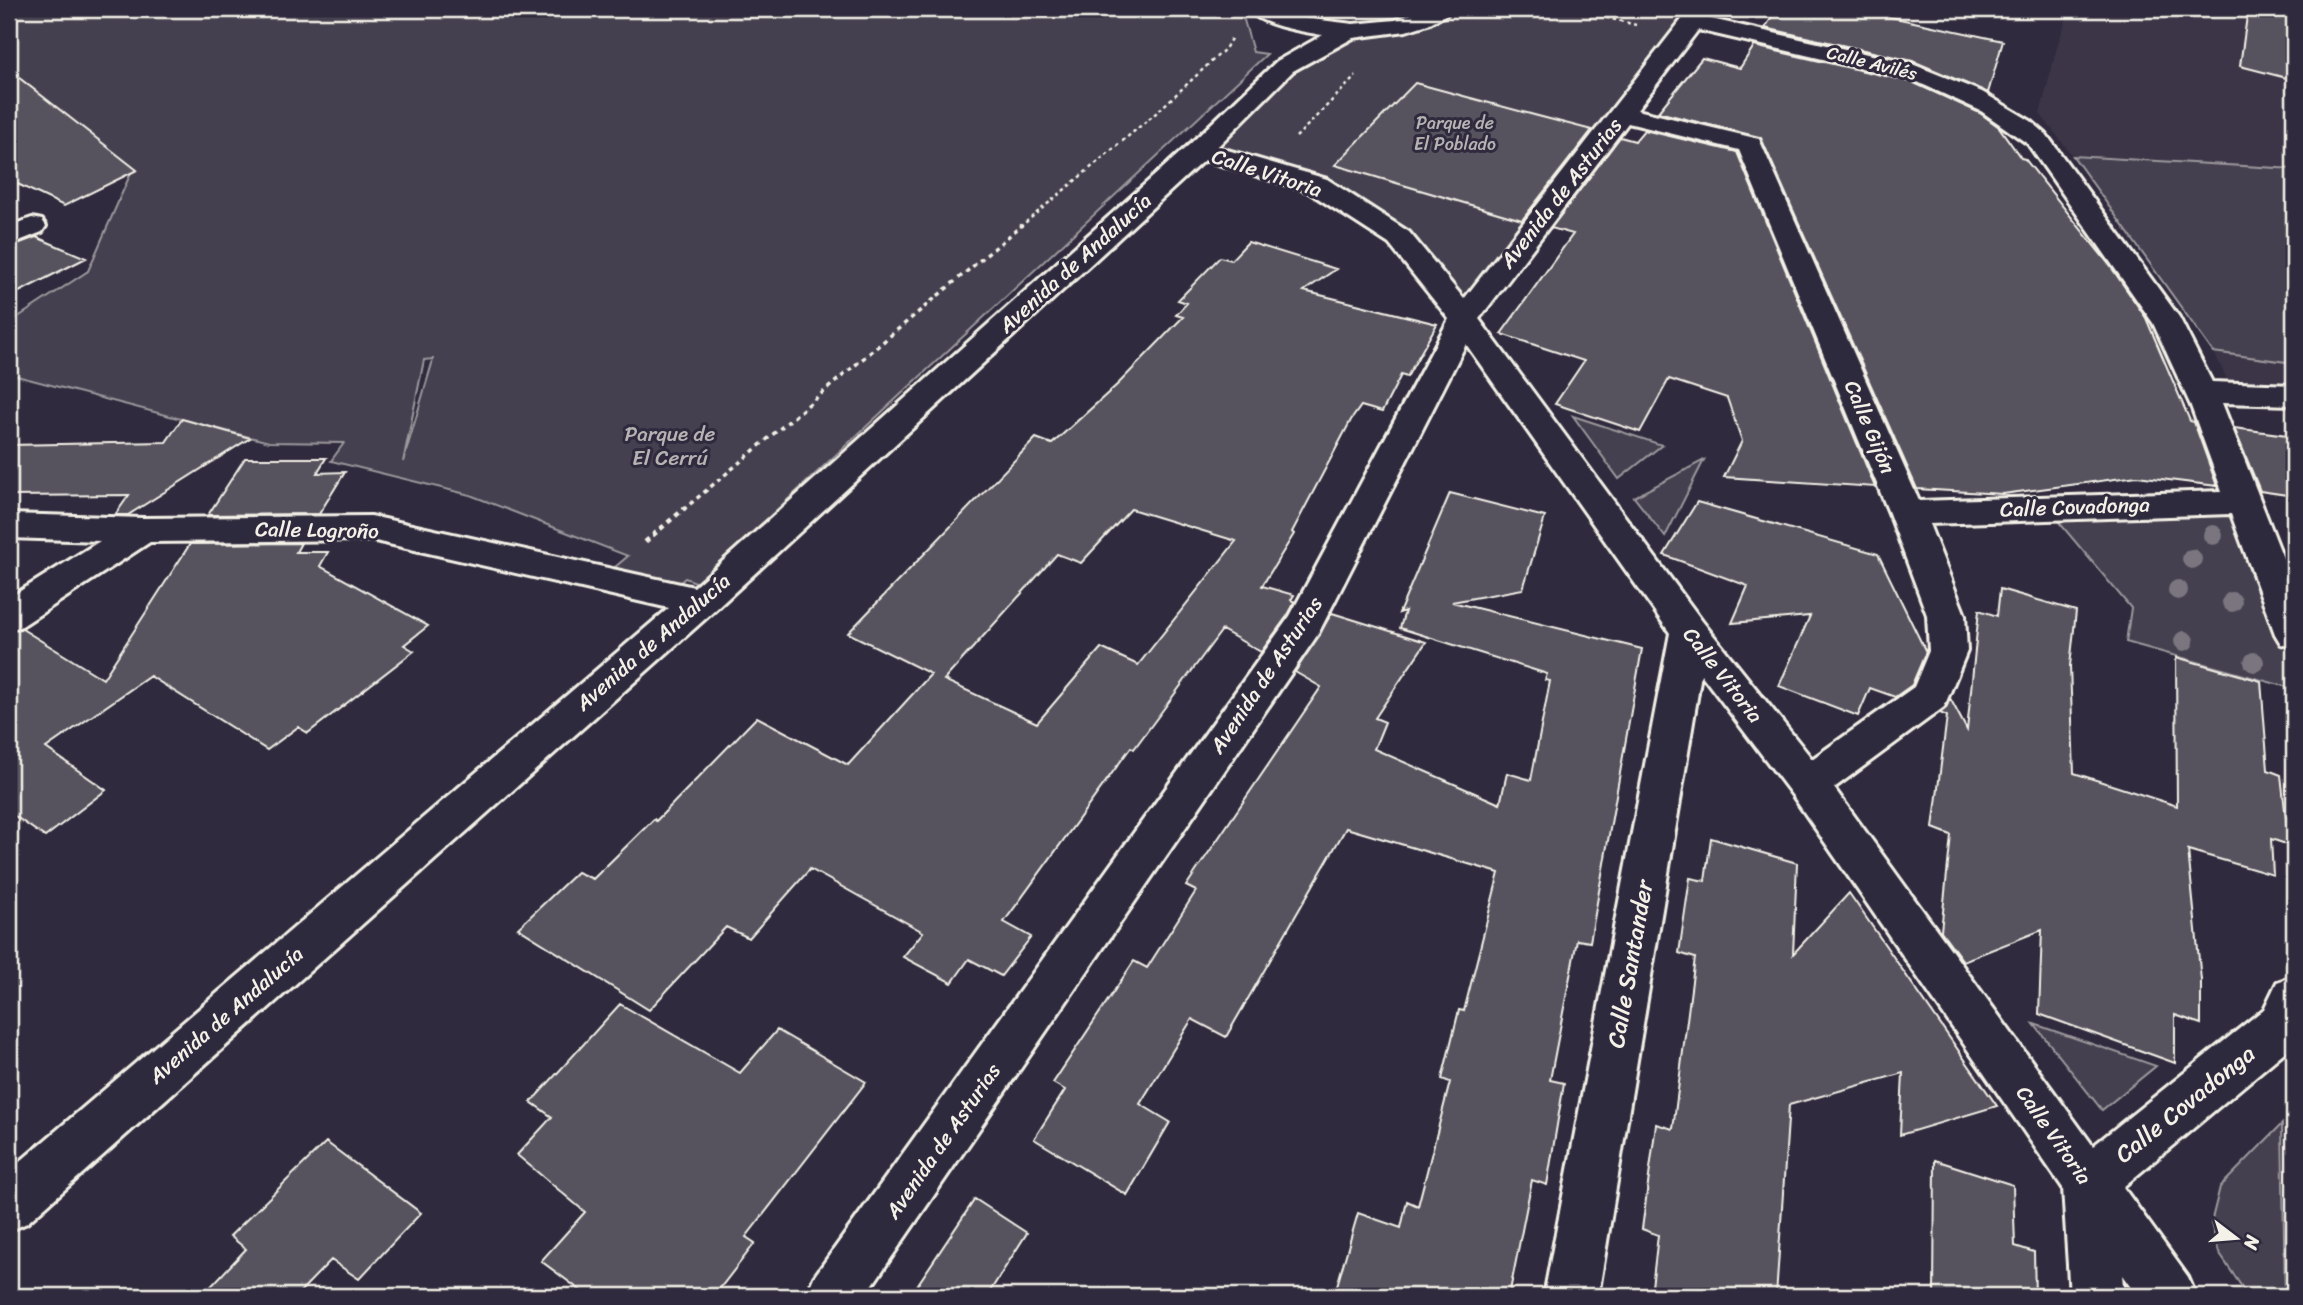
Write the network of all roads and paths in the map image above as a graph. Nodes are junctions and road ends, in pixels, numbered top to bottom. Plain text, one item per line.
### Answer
1 (1439, 9) edge
2 (1573, 9) edge
3 (1267, 13) edge
4 (1692, 22) edge
5 (1236, 29) dead end
6 (1350, 30) junction
7 (1285, 66) junction
8 (1359, 73) dead end
9 (1622, 114) junction
10 (1199, 150) junction
11 (1264, 169) junction
12 (1464, 319) junction
13 (2294, 395) edge
14 (2204, 399) junction
15 (2294, 414) edge
16 (2242, 502) junction
17 (1907, 513) junction
18 (9, 526) edge
19 (143, 530) junction
20 (601, 579) junction
21 (701, 602) junction
22 (9, 616) edge
23 (1689, 631) junction
24 (2294, 634) edge
25 (1808, 784) junction
26 (2294, 997) edge
27 (2088, 1184) junction
28 (9, 1205) edge
29 (833, 1296) edge
30 (1571, 1296) edge
31 (2097, 1296) edge
32 (2169, 1296) edge

1 - 6 street
2 - 4 path
3 - 6 street
3 - 7 street
4 - 9 street, Avenida de Asturias
4 - 14 street, Calle Avilés
5 - 20 path
6 - 7 street, Avenida de Andalucía
7 - 10 street, Avenida de Andalucía
8 - 11 path
9 - 12 street, Avenida de Asturias
9 - 17 street, Calle Gijón
10 - 11 street, Calle Vitoria
10 - 21 street, Avenida de Andalucía
11 - 12 street, Calle Vitoria
12 - 23 street, Calle Vitoria
12 - 29 street, Avenida de Asturias
13 - 14 street
14 - 15 street
14 - 16 street
16 - 17 street, Calle Covadonga
16 - 24 street
17 - 25 street, Calle Gijón
18 - 19 street, Calle Logroño
19 - 20 street, Calle Logroño
19 - 22 street
20 - 21 street, Calle Logroño
21 - 28 street, Avenida de Andalucía
23 - 25 street, Calle Vitoria
23 - 30 street, Calle Santander
25 - 27 street, Calle Vitoria
26 - 27 street, Calle Covadonga
27 - 31 street
27 - 32 street, Calle Vitoria

